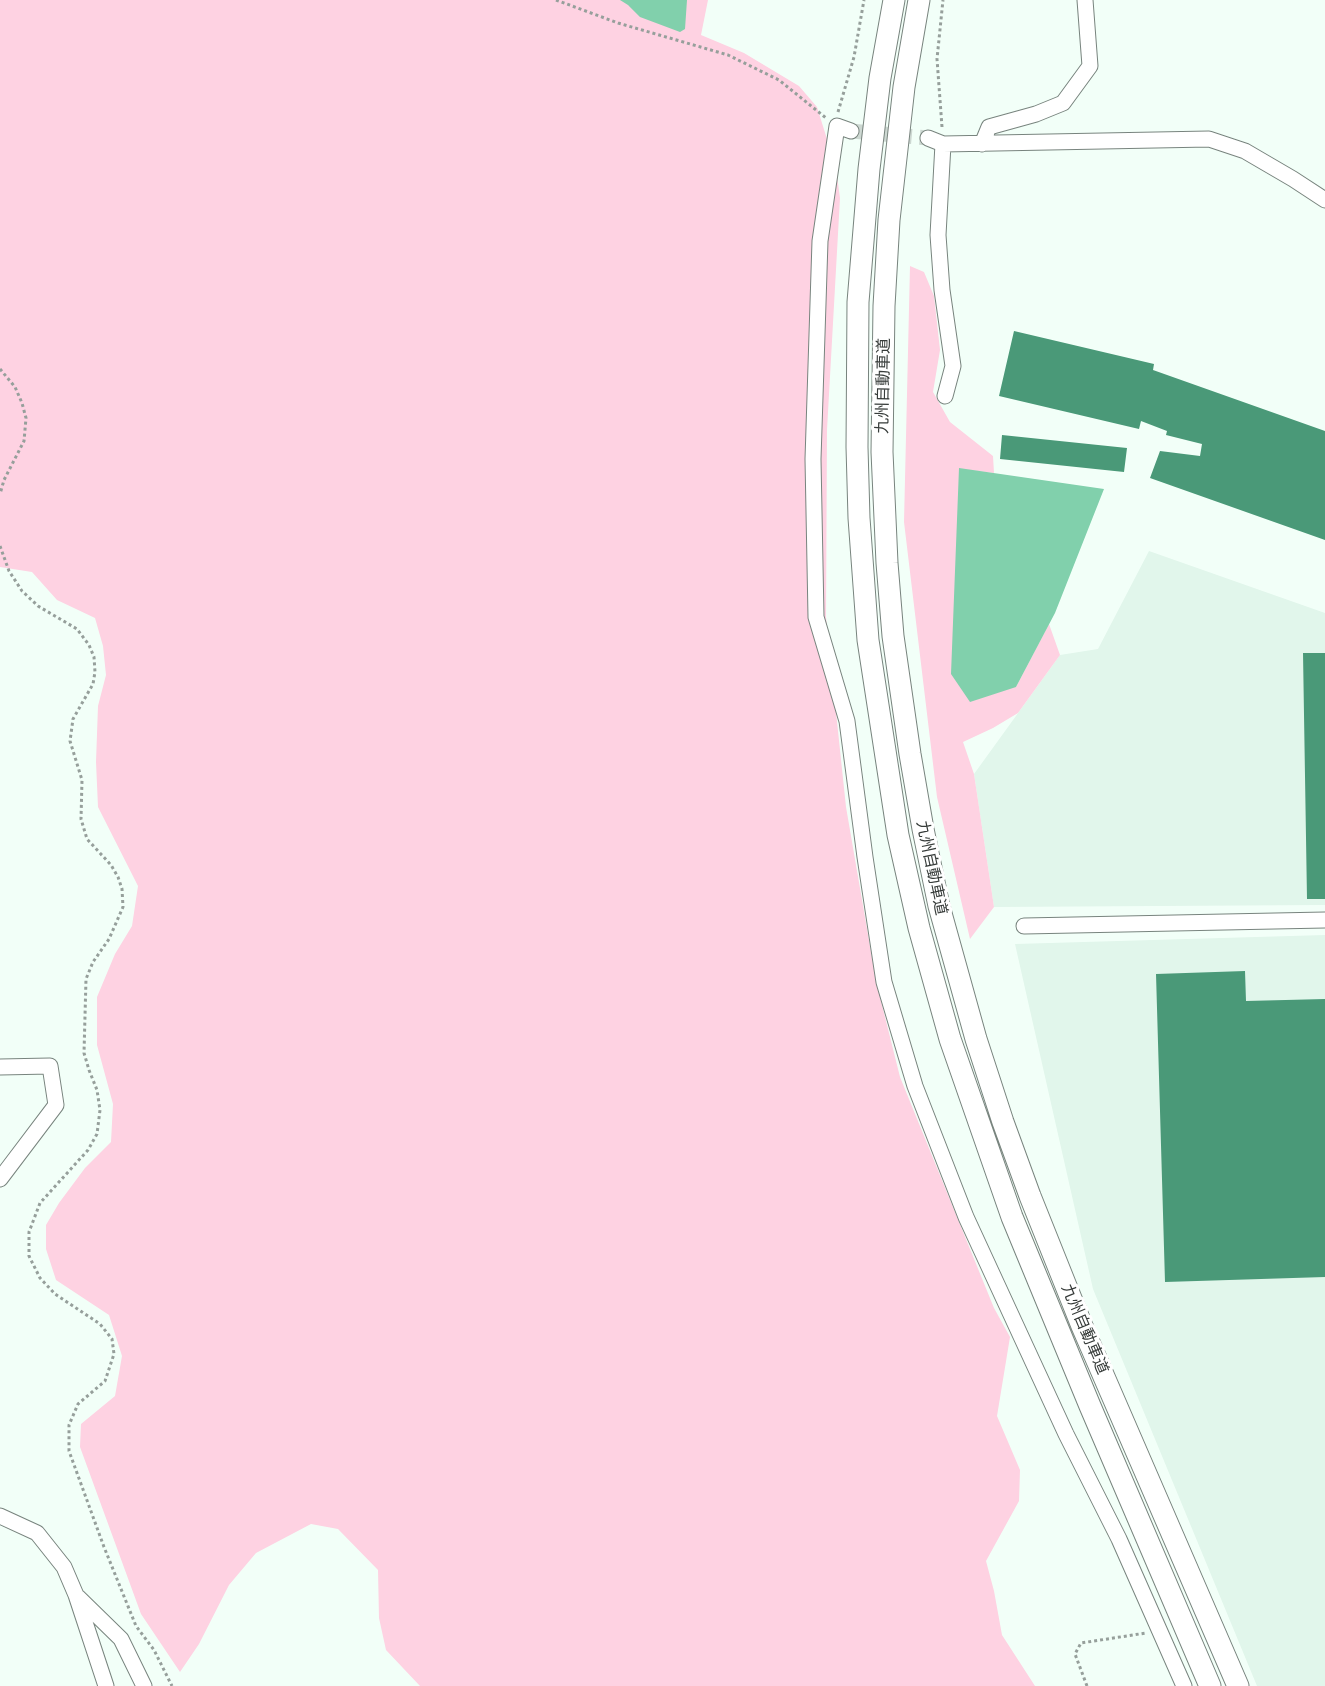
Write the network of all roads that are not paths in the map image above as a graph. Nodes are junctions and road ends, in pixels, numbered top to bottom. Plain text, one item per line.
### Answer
1 (894, 0) edge
2 (919, 0) edge
3 (1086, 0) edge
4 (844, 128) road end
5 (928, 138) tunnel mouth
6 (943, 144) junction
7 (982, 144) junction
8 (1325, 200) edge
9 (945, 396) dead end
10 (1325, 920) edge
11 (1024, 926) dead end
12 (0, 1066) edge
13 (0, 1179) edge
14 (0, 1516) edge
15 (76, 1595) junction
16 (106, 1686) edge
17 (144, 1686) edge
18 (1184, 1686) edge
19 (1210, 1686) edge
20 (1238, 1686) edge

1 - 19 highway, 九州自動車道
2 - 20 highway, 九州自動車道
3 - 7 street
4 - 18 street
5 - 6 street
6 - 7 street
6 - 9 street
7 - 8 street
10 - 11 street
12 - 13 street
14 - 15 street
15 - 16 street
15 - 17 street

